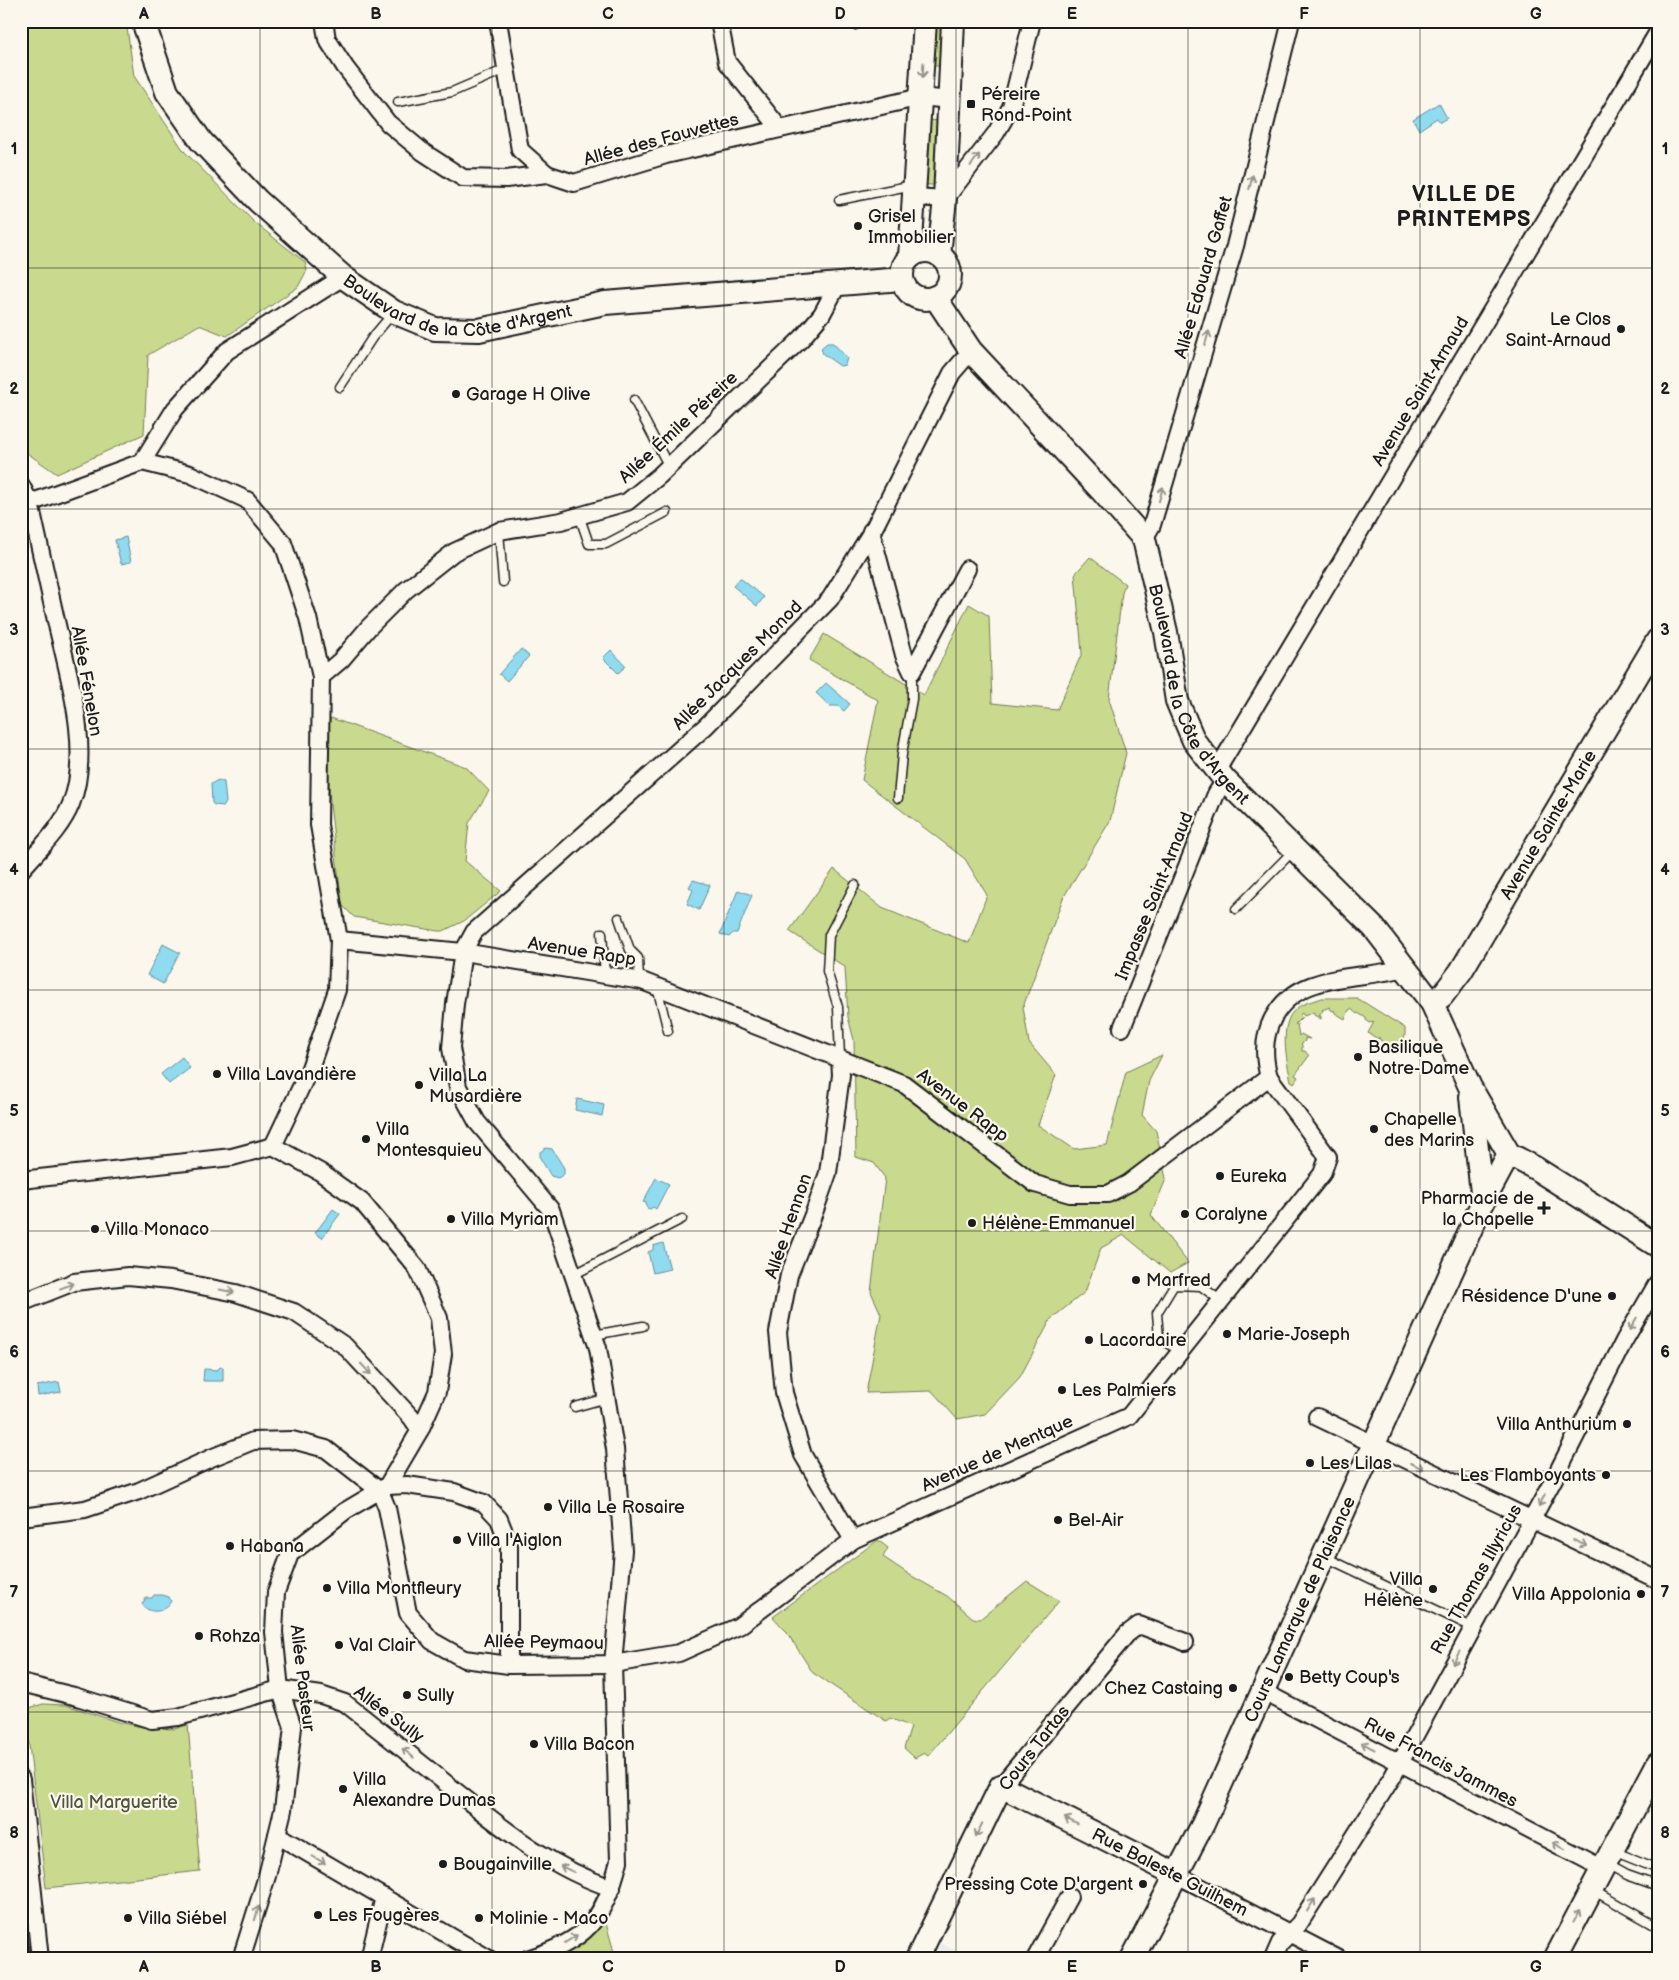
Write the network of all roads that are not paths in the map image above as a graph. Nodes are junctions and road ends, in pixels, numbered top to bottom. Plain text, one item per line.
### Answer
1 (143, 21) edge
2 (324, 21) edge
3 (498, 21) edge
4 (719, 21) edge
5 (864, 21) edge
6 (926, 21) edge
7 (954, 21) edge
8 (1032, 21) edge
9 (1291, 21) edge
10 (855, 25) dead end
11 (1658, 32) edge
12 (506, 69) junction
13 (921, 97) junction
14 (950, 100) junction
15 (398, 102) dead end
16 (780, 129) junction
17 (547, 174) junction
18 (916, 191) junction
19 (945, 199) junction
20 (839, 200) dead end
21 (939, 255) junction
22 (910, 257) junction
23 (343, 277) junction
24 (902, 279) junction
25 (838, 284) junction
26 (935, 297) junction
27 (394, 312) junction
28 (971, 351) junction
29 (340, 386) dead end
30 (634, 400) dead end
31 (142, 462) junction
32 (669, 467) junction
33 (21, 485) edge
34 (30, 503) junction
35 (666, 512) dead end
36 (579, 516) junction
37 (499, 530) junction
38 (871, 532) junction
39 (1144, 539) junction
40 (968, 569) dead end
41 (503, 582) dead end
42 (1658, 640) edge
43 (912, 672) junction
44 (321, 677) junction
45 (1221, 775) junction
46 (898, 798) dead end
47 (1295, 849) junction
48 (21, 870) edge
49 (856, 885) dead end
50 (1236, 909) dead end
51 (619, 918) dead end
52 (602, 933) dead end
53 (340, 940) junction
54 (463, 952) junction
55 (1404, 968) junction
56 (605, 975) junction
57 (639, 980) junction
58 (657, 987) junction
59 (1432, 1003) junction
60 (1122, 1028) dead end
61 (668, 1031) dead end
62 (840, 1059) junction
63 (1269, 1077) junction
64 (1470, 1086) junction
65 (273, 1146) junction
66 (1505, 1148) junction
67 (1480, 1167) junction
68 (21, 1180) edge
69 (1484, 1201) junction
70 (682, 1220) dead end
71 (1658, 1246) edge
72 (573, 1275) junction
73 (1658, 1282) edge
74 (1221, 1301) junction
75 (21, 1303) edge
76 (643, 1326) dead end
77 (594, 1335) junction
78 (1182, 1352) junction
79 (607, 1398) junction
80 (575, 1407) dead end
81 (1317, 1417) dead end
82 (420, 1430) junction
83 (1373, 1445) junction
84 (384, 1489) junction
85 (21, 1517) edge
86 (1531, 1520) junction
87 (853, 1540) junction
88 (1323, 1556) junction
89 (1658, 1580) edge
90 (1472, 1627) junction
91 (1186, 1642) dead end
92 (613, 1664) junction
93 (509, 1665) junction
94 (21, 1683) edge
95 (280, 1689) junction
96 (1262, 1691) junction
97 (1400, 1763) junction
98 (1658, 1763) edge
99 (21, 1779) edge
100 (1000, 1786) junction
101 (277, 1835) junction
102 (1606, 1860) junction
103 (1658, 1869) edge
104 (1177, 1875) junction
105 (1658, 1886) edge
106 (612, 1888) junction
107 (1591, 1889) junction
108 (384, 1896) junction
109 (1069, 1897) dead end
110 (1658, 1926) edge
111 (1291, 1934) junction
112 (1557, 1958) edge
113 (40, 1959) edge
114 (241, 1959) edge
115 (369, 1959) edge
116 (489, 1959) edge
117 (527, 1959) edge
118 (918, 1959) edge
119 (1035, 1959) edge
120 (1132, 1959) edge
121 (1273, 1959) edge
122 (1339, 1959) edge

1 - 23 main road, Boulevard de la Côte d'Argent
2 - 17 street
3 - 12 street, Allée des Fauvettes
4 - 16 street
5 - 10 lane
6 -> 13 main road
7 - 14 main road
19 -> 8 street
39 -> 9 street, Allée Edouard Gaffet
11 - 45 street, Avenue Saint-Arnaud
12 - 15 lane
12 - 17 street, Allée des Fauvettes
13 - 14 street, Allée des Fauvettes
13 - 16 street, Allée des Fauvettes
13 - 18 main road
14 - 19 main road
16 - 17 street, Allée des Fauvettes
18 - 19 street
18 - 20 lane
18 - 22 main road
19 - 21 main road
21 - 22 main road
21 - 26 main road
22 - 24 main road
23 - 27 main road, Boulevard de la Côte d'Argent
23 - 31 street
24 - 25 main road, Boulevard de la Côte d'Argent
24 - 26 main road
25 - 27 main road, Boulevard de la Côte d'Argent
25 - 32 street, Allée Émile Péreire
26 - 28 main road, Boulevard de la Côte d'Argent
27 - 29 lane
28 - 38 street, Allée Jacques Monod
28 - 39 main road, Boulevard de la Côte d'Argent
30 - 32 lane
31 - 34 street
31 - 44 street
32 - 36 street, Allée Émile Péreire
33 - 34 street, Allée Fénelon
34 - 48 street, Allée Fénelon
35 - 36 lane
36 - 37 street, Allée Émile Péreire
37 - 41 lane
37 - 44 street, Allée Émile Péreire
38 - 43 street
38 - 54 street, Allée Jacques Monod
39 - 45 main road, Boulevard de la Côte d'Argent
40 - 43 street
42 - 59 main road, Avenue Sainte-Marie
43 - 46 lane
44 - 53 street
45 - 47 main road, Boulevard de la Côte d'Argent
45 - 60 street, Impasse Saint-Arnaud
47 - 50 lane
47 - 55 main road, Boulevard de la Côte d'Argent
49 - 62 lane
51 - 57 lane
52 - 56 lane
53 - 54 street, Avenue Rapp
53 - 65 street
54 - 56 street, Avenue Rapp
54 - 72 street
55 - 59 main road, Boulevard de la Côte d'Argent
55 - 63 street
56 - 57 street, Avenue Rapp
57 - 58 street, Avenue Rapp
58 - 61 lane
58 - 62 street, Avenue Rapp
59 - 64 main road, Boulevard de la Côte d'Argent
62 - 63 street, Avenue Rapp
62 - 87 street, Allée Hennon
63 - 74 street, Avenue de Mentque
64 - 66 main road, Boulevard de la Côte d'Argent
64 - 67 main road, Boulevard de la Côte d'Argent
65 - 68 street
65 - 82 street, Allée Pasteur
66 - 67 main road
66 - 69 main road, Cours Lamarque de Plaisance
66 - 71 main road
67 - 69 main road
69 - 83 main road, Cours Lamarque de Plaisance
70 - 72 lane
72 - 77 street
73 -> 86 street, Rue Thomas Illyricus
74 - 78 street, Avenue de Mentque
74 - 78 lane
75 -> 82 street
76 - 77 lane
77 - 79 street
78 - 87 street, Avenue de Mentque
79 - 80 lane
79 - 92 street
81 - 83 street
82 - 84 street, Allée Pasteur
83 -> 86 street
83 - 88 main road, Cours Lamarque de Plaisance
84 - 85 street
84 - 93 street, Allée Peymaou
84 - 93 street
84 - 95 street, Allée Pasteur
86 -> 89 street
86 - 90 street, Rue Thomas Illyricus
87 - 92 street, Avenue de Mentque
88 - 90 lane
88 - 96 main road, Cours Lamarque de Plaisance
90 -> 97 street, Rue Thomas Illyricus
91 - 100 street, Cours Tartas
92 - 93 street, Allée Peymaou
92 - 106 street
94 - 95 street, Allée Sully
95 - 101 street, Allée Pasteur
106 -> 95 street, Allée Sully
97 -> 96 street, Rue Francis Jammes
96 - 104 main road, Cours Lamarque de Plaisance
102 -> 97 street, Rue Francis Jammes
111 -> 97 street, Rue Thomas Illyricus
98 - 102 main road
99 - 113 street
104 -> 100 main road, Rue Baleste Guilhem
100 -> 118 main road, Cours Tartas
101 -> 108 street
114 -> 101 street, Allée Pasteur
102 - 103 lane
102 - 105 lane
102 - 107 main road
104 - 111 street, Rue Baleste Guilhem
104 - 120 main road, Cours Lamarque de Plaisance
117 -> 106 street
107 - 110 lane
112 -> 107 main road
108 - 115 street
108 - 116 street
109 - 119 street
111 - 121 street, Rue Thomas Illyricus
111 - 122 street, Rue Baleste Guilhem

